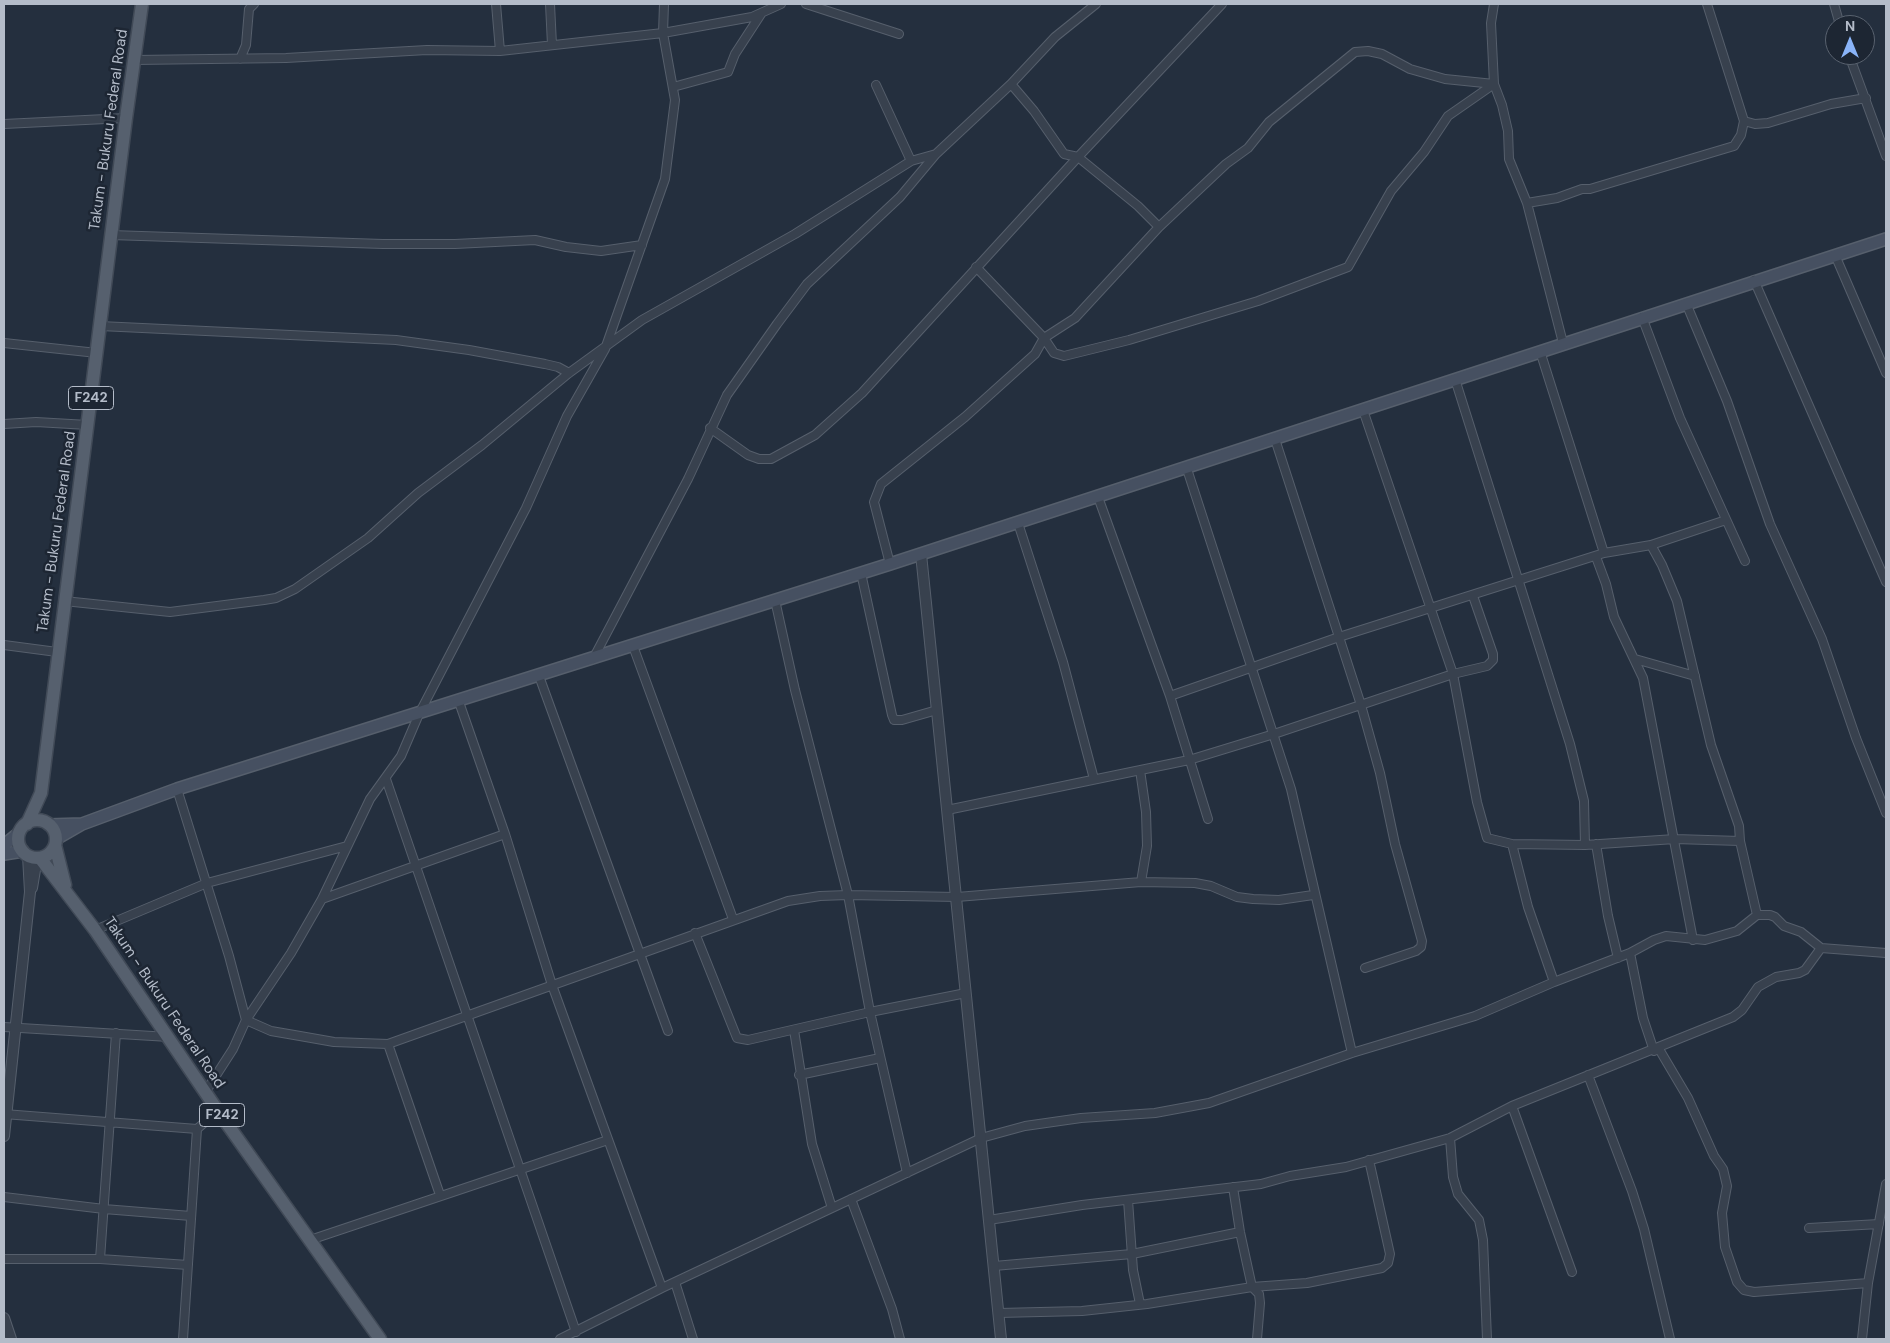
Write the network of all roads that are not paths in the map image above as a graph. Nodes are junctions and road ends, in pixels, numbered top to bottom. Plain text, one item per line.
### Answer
1 (142, 4) edge
2 (254, 4) edge
3 (496, 4) edge
4 (550, 4) edge
5 (664, 4) edge
6 (782, 4) edge
7 (806, 4) edge
8 (1096, 4) edge
9 (1222, 4) edge
10 (1494, 4) edge
11 (1707, 4) edge
12 (761, 14) junction
13 (663, 33) junction
14 (899, 34) dead end
15 (552, 45) junction
16 (500, 51) junction
17 (240, 59) junction
18 (135, 60) junction
19 (1852, 65) edge
20 (1011, 84) junction
21 (1494, 84) junction
22 (876, 85) dead end
23 (673, 87) junction
24 (1866, 98) junction
25 (126, 118) junction
26 (1744, 121) junction
27 (4, 124) edge
28 (936, 154) junction
29 (1886, 156) edge
30 (1078, 157) junction
31 (911, 160) junction
32 (1527, 203) junction
33 (1159, 227) junction
34 (111, 235) junction
35 (1886, 239) edge
36 (642, 245) junction
37 (1835, 255) junction
38 (976, 267) junction
39 (1754, 280) junction
40 (1686, 302) junction
41 (1642, 317) junction
42 (100, 326) junction
43 (1044, 338) junction
44 (4, 343) edge
45 (1563, 343) junction
46 (605, 349) junction
47 (1540, 351) junction
48 (97, 353) junction
49 (1886, 373) edge
50 (569, 374) junction
51 (1455, 379) junction
52 (1363, 410) junction
53 (4, 424) edge
54 (88, 425) junction
55 (710, 428) junction
56 (1275, 440) junction
57 (1187, 469) junction
58 (1098, 497) junction
59 (1726, 520) junction
60 (1018, 522) junction
61 (1651, 545) junction
62 (1604, 553) junction
63 (921, 554) junction
64 (1596, 557) junction
65 (1745, 561) dead end
66 (890, 564) junction
67 (861, 573) junction
68 (1518, 582) junction
69 (1886, 582) edge
70 (1473, 596) junction
71 (775, 600) junction
72 (64, 601) junction
73 (1430, 609) junction
74 (1339, 637) junction
75 (4, 644) edge
76 (633, 646) junction
77 (57, 652) junction
78 (592, 659) junction
79 (1635, 659) junction
80 (1251, 668) junction
81 (1453, 674) junction
82 (539, 676) junction
83 (1695, 676) junction
84 (1170, 696) junction
85 (459, 702) junction
86 (1361, 705) junction
87 (937, 710) junction
88 (419, 714) junction
89 (1274, 734) junction
90 (1189, 760) junction
91 (1140, 770) junction
92 (386, 779) junction
93 (1094, 779) junction
94 (177, 789) junction
95 (41, 793) junction
96 (947, 810) junction
97 (1886, 814) edge
98 (1208, 819) dead end
99 (47, 824) junction
100 (82, 824) junction
101 (23, 828) junction
102 (506, 834) junction
103 (1675, 839) junction
104 (1740, 841) junction
105 (55, 842) junction
106 (1512, 844) junction
107 (1596, 844) junction
108 (4, 845) edge
109 (1585, 845) junction
110 (347, 846) junction
111 (4, 854) edge
112 (32, 856) junction
113 (415, 866) junction
114 (1140, 882) junction
115 (207, 883) junction
116 (66, 890) junction
117 (1314, 894) junction
118 (848, 895) junction
119 (957, 897) junction
120 (322, 899) junction
121 (1757, 916) junction
122 (733, 919) junction
123 (95, 930) junction
124 (695, 933) junction
125 (1693, 940) junction
126 (1821, 948) junction
127 (1630, 953) junction
128 (1886, 953) edge
129 (640, 955) junction
130 (1618, 958) junction
131 (1365, 968) dead end
132 (1554, 982) junction
133 (552, 985) junction
134 (966, 993) junction
135 (870, 1012) junction
136 (467, 1014) junction
137 (246, 1020) junction
138 (4, 1027) edge
139 (16, 1029) junction
140 (794, 1030) junction
141 (668, 1031) dead end
142 (116, 1033) junction
143 (169, 1037) junction
144 (388, 1044) junction
145 (1656, 1050) junction
146 (1352, 1053) junction
147 (880, 1058) junction
148 (799, 1074) junction
149 (1588, 1075) junction
150 (206, 1091) junction
151 (1512, 1106) junction
152 (218, 1110) junction
153 (5, 1114) edge
154 (110, 1124) junction
155 (197, 1130) junction
156 (4, 1136) edge
157 (981, 1138) junction
158 (1450, 1138) junction
159 (608, 1140) junction
160 (1369, 1160) junction
161 (520, 1169) junction
162 (907, 1172) junction
163 (1886, 1184) edge
164 (1233, 1187) junction
165 (440, 1195) junction
166 (4, 1198) edge
167 (851, 1199) junction
168 (1128, 1200) junction
169 (832, 1208) junction
170 (104, 1209) junction
171 (191, 1216) junction
172 (989, 1220) junction
173 (1879, 1224) junction
174 (1809, 1228) dead end
175 (1240, 1232) junction
176 (310, 1240) junction
177 (1132, 1254) junction
178 (4, 1259) edge
179 (100, 1259) junction
180 (188, 1265) junction
181 (994, 1266) junction
182 (1572, 1272) dead end
183 (675, 1282) junction
184 (1868, 1283) junction
185 (662, 1288) junction
186 (1252, 1288) junction
187 (1140, 1304) junction
188 (999, 1313) junction
189 (4, 1318) edge
190 (576, 1332) junction
191 (11, 1339) edge
192 (183, 1339) edge
193 (380, 1339) edge
194 (560, 1339) edge
195 (693, 1339) edge
196 (900, 1339) edge
197 (1002, 1339) edge
198 (1257, 1339) edge
199 (1487, 1339) edge
200 (1670, 1339) edge
201 (1862, 1339) edge

1 - 18 main road, Takum - Bukuru Federal Road / F242
2 - 17 street
3 - 16 street
4 - 15 street
5 - 13 street
6 - 12 street
7 - 14 street
8 - 20 street
9 - 30 street
10 - 21 street
11 - 26 street
12 - 13 street
12 - 23 street
13 - 15 street
13 - 23 street
15 - 16 street
16 - 17 street
17 - 18 street
18 - 25 main road, Takum - Bukuru Federal Road / F242
19 - 24 street
20 - 28 street
20 - 30 street
21 - 32 street
21 - 33 street
21 - 43 street
22 - 31 street
23 - 36 street
24 - 26 street
24 - 29 street
25 - 27 street
25 - 34 main road, Takum - Bukuru Federal Road / F242
26 - 32 street
28 - 31 street
28 - 55 street
30 - 33 street
30 - 38 street
31 - 46 street
32 - 45 street
33 - 43 street
34 - 36 street
34 - 42 main road, Takum - Bukuru Federal Road / F242
35 - 37 main road
36 - 46 street
37 - 39 main road
37 - 49 street
38 - 43 street
38 - 55 street
39 - 40 main road
39 - 69 street
40 - 41 main road
40 - 97 street
41 - 45 main road
41 - 59 street
42 - 48 main road, Takum - Bukuru Federal Road / F242
42 - 50 street
43 - 66 street
44 - 48 street
45 - 47 main road
46 - 50 street
46 - 88 street
47 - 51 main road
47 - 62 street
48 - 54 main road, Takum - Bukuru Federal Road / F242
50 - 72 street
51 - 52 main road
51 - 68 street
52 - 56 main road
52 - 73 street
53 - 54 street
54 - 72 main road, Takum - Bukuru Federal Road / F242
55 - 78 street
56 - 57 main road
56 - 74 street
57 - 58 main road
57 - 80 street
58 - 60 main road
58 - 84 street
59 - 61 street
59 - 65 street
60 - 63 main road
60 - 93 street
61 - 62 street
61 - 83 street
62 - 64 street
63 - 66 main road
63 - 87 street
64 - 68 street
64 - 79 street
66 - 67 main road
67 - 71 main road
67 - 87 street
68 - 70 street
68 - 109 street
70 - 73 street
70 - 81 street
71 - 76 main road
71 - 118 street
72 - 77 main road, Takum - Bukuru Federal Road / F242
73 - 74 street
73 - 81 street
74 - 80 street
74 - 86 street
75 - 77 street
76 - 78 main road
76 - 122 street
77 - 95 main road, Takum - Bukuru Federal Road / F242
78 - 82 main road
79 - 83 street
79 - 103 street
80 - 84 street
80 - 89 street
81 - 86 street
81 - 106 street
82 - 85 main road
82 - 129 street
83 - 104 street
84 - 90 street
85 - 88 main road
85 - 102 street
86 - 89 street
86 - 131 street
87 - 96 street
88 - 92 street
88 - 94 main road
89 - 90 street
89 - 117 street
90 - 91 street
90 - 98 street
91 - 93 street
91 - 114 street
92 - 110 street
92 - 113 street
93 - 96 street
94 - 100 main road
94 - 115 street
95 - 99 main road, F242
95 - 101 main road, Takum - Bukuru Federal Road / F242
96 - 119 street
99 - 100 main road
99 - 101 main road
99 - 105 main road, F242
100 - 105 main road
101 - 108 main road
101 - 112 main road, F242
102 - 113 street
102 - 133 street
103 - 104 street
103 - 107 street
103 - 125 street
104 - 121 street
105 - 112 main road
105 - 116 main road, F242
106 - 109 street
106 - 132 street
107 - 109 street
107 - 130 street
110 - 115 street
110 - 120 street
111 - 112 main road
112 - 116 main road, Takum - Bukuru Federal Road / F242
112 - 139 street
113 - 120 street
113 - 136 street
114 - 117 street
114 - 119 street
115 - 123 street
115 - 137 street
116 - 123 main road, Takum - Bukuru Federal Road / F242
117 - 146 street
118 - 119 street
118 - 122 street
118 - 135 street
119 - 134 street
120 - 137 street
121 - 125 street
121 - 126 street
122 - 124 street
123 - 143 main road, Takum - Bukuru Federal Road / F242
124 - 129 street
124 - 140 street
125 - 127 street
126 - 128 street
126 - 145 street
127 - 130 street
127 - 145 street
129 - 133 street
129 - 141 street
130 - 132 street
132 - 146 street
133 - 136 street
133 - 159 street
134 - 135 street
134 - 157 street
135 - 140 street
135 - 147 street
136 - 144 street
136 - 161 street
137 - 144 street
137 - 150 street
138 - 139 street
139 - 142 street
139 - 153 street
140 - 148 street
142 - 143 street
142 - 154 street
143 - 150 main road, Takum - Bukuru Federal Road / F242
144 - 165 street
145 - 149 street
145 - 184 street
146 - 157 street
147 - 148 street
147 - 162 street
148 - 169 street
149 - 151 street
149 - 200 street
150 - 152 main road, Takum - Bukuru Federal Road / F242
151 - 158 street
151 - 182 street
152 - 155 street
152 - 176 main road, Takum - Bukuru Federal Road / F242
153 - 154 street
153 - 156 street
154 - 155 street
154 - 170 street
155 - 171 street
157 - 162 street
157 - 172 street
158 - 160 street
158 - 199 street
159 - 161 street
159 - 185 street
160 - 164 street
160 - 186 street
161 - 165 street
161 - 190 street
162 - 167 street
163 - 173 street
164 - 168 street
164 - 175 street
165 - 176 street
166 - 170 street
167 - 169 street
167 - 196 street
168 - 172 street
168 - 177 street
169 - 183 street
170 - 171 street
170 - 179 street
171 - 180 street
172 - 181 street
173 - 174 street
173 - 184 street
175 - 177 street
175 - 186 street
176 - 193 main road, Takum - Bukuru Federal Road / F242
177 - 181 street
177 - 187 street
178 - 179 street
179 - 180 street
180 - 192 street
181 - 188 street
183 - 185 street
183 - 195 street
184 - 201 street
185 - 190 street
186 - 187 street
186 - 198 street
187 - 188 street
188 - 197 street
189 - 191 street
190 - 194 street

